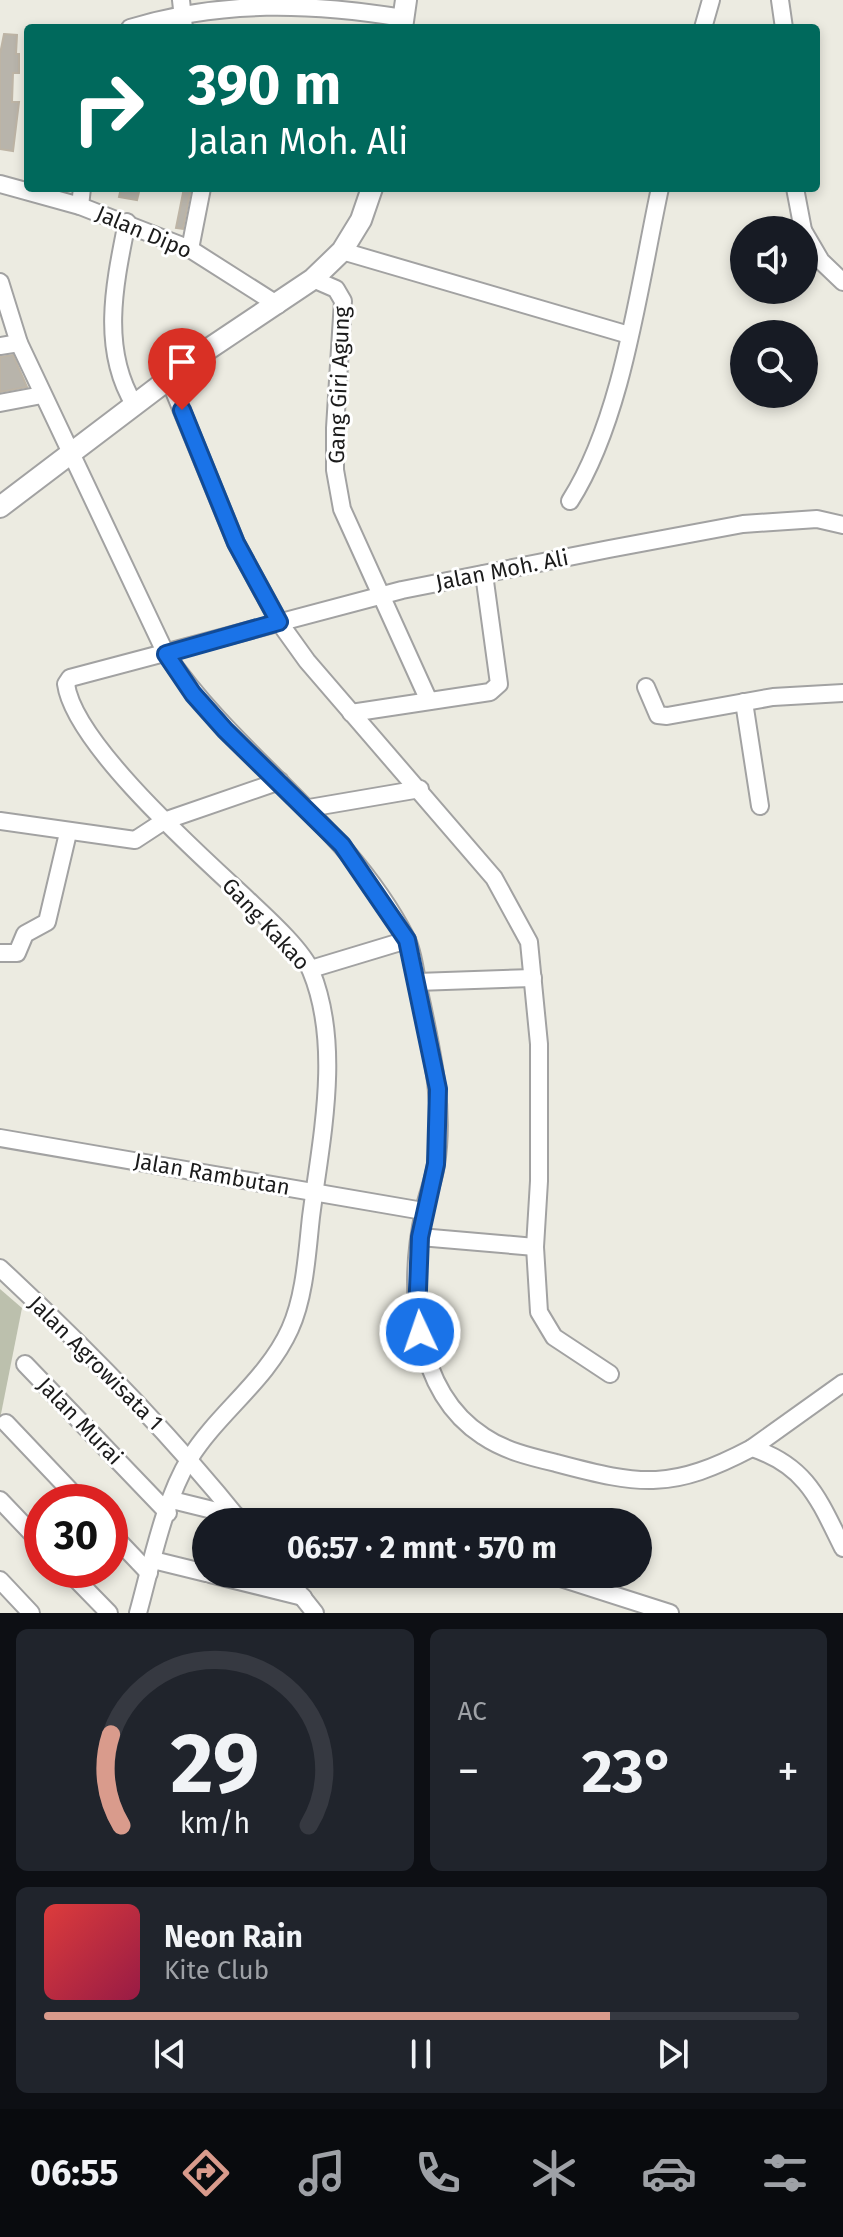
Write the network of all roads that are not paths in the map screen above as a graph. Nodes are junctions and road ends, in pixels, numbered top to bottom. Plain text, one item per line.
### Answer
1 (711, 0) edge
2 (780, 0) edge
3 (182, 14) edge
4 (404, 15) edge
5 (145, 24) edge
6 (704, 24) edge
7 (783, 24) edge
8 (0, 184) edge
9 (24, 191) edge
10 (29, 192) edge
11 (82, 192) edge
12 (201, 192) edge
13 (371, 192) edge
14 (659, 192) edge
15 (796, 192) edge
16 (80, 206) junction
17 (801, 216) edge
18 (127, 222) junction
19 (190, 249) junction
20 (342, 251) junction
21 (818, 256) edge
22 (313, 279) junction
23 (0, 282) edge
24 (843, 282) edge
25 (278, 305) junction
26 (629, 335) junction
27 (19, 343) junction
28 (0, 346) edge
29 (169, 379) junction
30 (42, 395) junction
31 (0, 403) edge
32 (134, 404) junction
33 (69, 455) junction
34 (570, 501) dead end
35 (0, 507) edge
36 (843, 525) edge
37 (484, 574) junction
38 (381, 596) junction
39 (279, 622) junction
40 (166, 654) junction
41 (646, 687) dead end
42 (843, 693) edge
43 (429, 701) junction
44 (744, 702) junction
45 (351, 713) junction
46 (280, 781) junction
47 (420, 789) junction
48 (760, 806) dead end
49 (309, 808) junction
50 (0, 821) edge
51 (164, 821) junction
52 (68, 833) junction
53 (407, 940) junction
54 (0, 953) edge
55 (311, 969) junction
56 (533, 978) junction
57 (417, 982) junction
58 (0, 1138) edge
59 (314, 1193) junction
60 (423, 1211) junction
61 (420, 1237) junction
62 (535, 1247) junction
63 (0, 1268) edge
64 (25, 1364) dead end
65 (610, 1374) dead end
66 (843, 1383) edge
67 (6, 1423) dead end
68 (752, 1448) junction
69 (190, 1459) junction
70 (64, 1484) edge
71 (0, 1500) edge
72 (170, 1506) junction
73 (230, 1508) edge
74 (192, 1510) edge
75 (24, 1525) edge
76 (128, 1547) edge
77 (843, 1548) edge
78 (151, 1566) junction
79 (192, 1572) edge
80 (0, 1580) edge
81 (85, 1588) edge
82 (266, 1588) edge
83 (296, 1588) edge
84 (592, 1588) edge
85 (303, 1597) junction
86 (31, 1613) edge
87 (109, 1613) edge
88 (138, 1613) edge
89 (315, 1613) edge
90 (670, 1613) edge

1 - 6 street
2 - 7 street
3 - 4 street
3 - 5 street
8 - 9 street, Jalan Dipo
10 - 16 street, Jalan Dipo
11 - 16 street
12 - 19 street
13 - 20 street
14 - 26 street
15 - 17 street
16 - 18 street, Jalan Dipo
18 - 19 street, Jalan Dipo
18 - 32 street
19 - 25 street, Jalan Dipo
20 - 22 street
20 - 26 street
21 - 24 street
22 - 25 street
22 - 38 street, Gang Giri Agung
23 - 27 street
25 - 29 street
26 - 34 street
27 - 28 street
27 - 30 street
29 - 32 street
29 - 39 street
30 - 31 street
30 - 33 street
32 - 33 street
33 - 35 street
33 - 40 street
36 - 37 street, Jalan Moh. Ali
37 - 38 street, Jalan Moh. Ali
37 - 43 street
38 - 39 street, Jalan Moh. Ali
38 - 43 street
39 - 40 street, Jalan Moh. Ali
39 - 45 street
40 - 46 street
40 - 51 street, Gang Kakao
41 - 44 street
42 - 44 street
43 - 45 street
44 - 48 street
45 - 47 street
46 - 49 street
46 - 51 street
47 - 49 street
47 - 56 street
49 - 53 street
50 - 52 street
51 - 52 street
51 - 55 street, Gang Kakao
52 - 54 street
53 - 55 street
53 - 57 street
55 - 59 street, Gang Kakao
56 - 57 street
56 - 62 street
57 - 60 street
58 - 59 street, Jalan Rambutan
59 - 60 street, Jalan Rambutan
59 - 69 street, Gang Kakao
60 - 61 street
61 - 62 street
61 - 68 street
62 - 65 street
63 - 69 street, Jalan Agrowisata 1
64 - 72 street, Jalan Murai
66 - 68 street
67 - 70 street
68 - 77 street
69 - 72 street, Gang Kakao
69 - 73 street, Jalan Agrowisata 1
71 - 75 street
72 - 74 street
72 - 78 street, Gang Kakao
76 - 78 street
78 - 79 street
78 - 88 street, Gang Kakao
80 - 86 street
81 - 87 street
82 - 85 street
83 - 85 street
84 - 90 street
85 - 89 street

